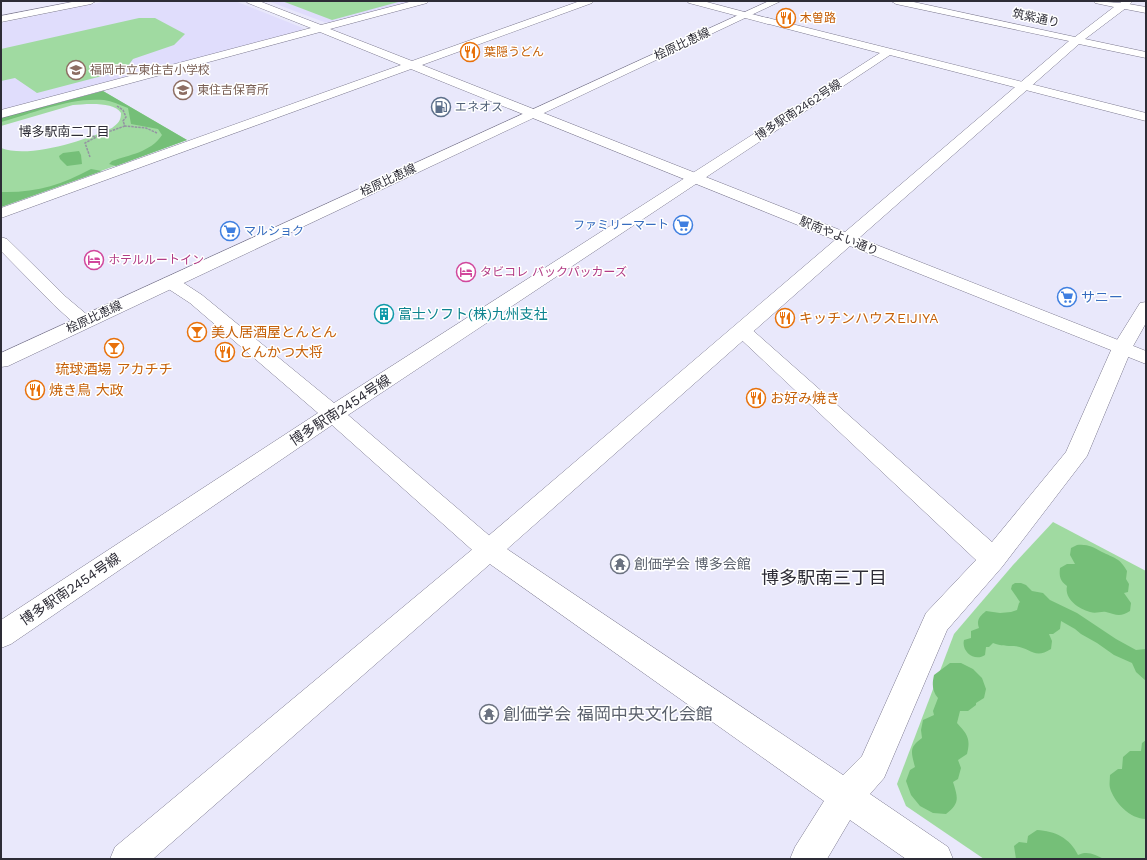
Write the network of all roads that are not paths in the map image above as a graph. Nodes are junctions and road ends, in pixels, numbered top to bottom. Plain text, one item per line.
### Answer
1 (91, 1) edge
2 (251, 1) edge
3 (424, 1) edge
4 (589, 1) edge
5 (692, 1) edge
6 (776, 1) edge
7 (896, 1) edge
8 (1098, 1) edge
9 (1125, 3) edge
10 (1146, 10) edge
11 (746, 15) junction
12 (1, 19) edge
13 (321, 28) junction
14 (1076, 40) junction
15 (888, 52) junction
16 (1146, 55) edge
17 (412, 65) junction
18 (1024, 86) junction
19 (533, 113) junction
20 (1, 114) edge
21 (1146, 117) edge
22 (687, 182) junction
23 (1, 213) edge
24 (846, 238) junction
25 (1, 242) edge
26 (170, 282) junction
27 (1146, 306) edge
28 (84, 322) junction
29 (742, 331) junction
30 (1122, 348) junction
31 (1146, 358) edge
32 (1, 360) edge
33 (333, 414) junction
34 (489, 550) junction
35 (993, 559) junction
36 (1, 635) edge
37 (846, 796) junction
38 (126, 859) edge
39 (807, 859) edge
40 (936, 859) edge

1 - 12 street
2 - 13 street, 駅南やよい通り
3 - 13 street
4 - 17 street
5 - 11 street
6 - 11 street, 桧原比恵線
7 - 14 street, 筑紫通り
8 - 9 street
9 - 10 street
9 - 14 street
11 - 15 street
11 - 19 street, 桧原比恵線
13 - 17 street, 駅南やよい通り
13 - 20 street
14 - 16 street, 筑紫通り
14 - 18 street
15 - 18 street
15 - 22 street, 博多駅南2462号線
17 - 19 street, 駅南やよい通り
17 - 23 street
18 - 21 street
18 - 24 street
19 - 22 street, 駅南やよい通り
19 - 26 street, 桧原比恵線
22 - 24 street, 駅南やよい通り
22 - 33 street, 博多駅南2454号線
24 - 29 street
24 - 30 street, 駅南やよい通り
25 - 28 street
26 - 28 street, 桧原比恵線
26 - 33 street
27 - 30 street
28 - 32 street, 桧原比恵線
29 - 34 street
29 - 35 street
30 - 31 street, 駅南やよい通り
30 - 35 street
33 - 34 street
33 - 36 street, 博多駅南2454号線
34 - 37 street
34 - 38 street
35 - 37 street
37 - 39 street
37 - 40 street

